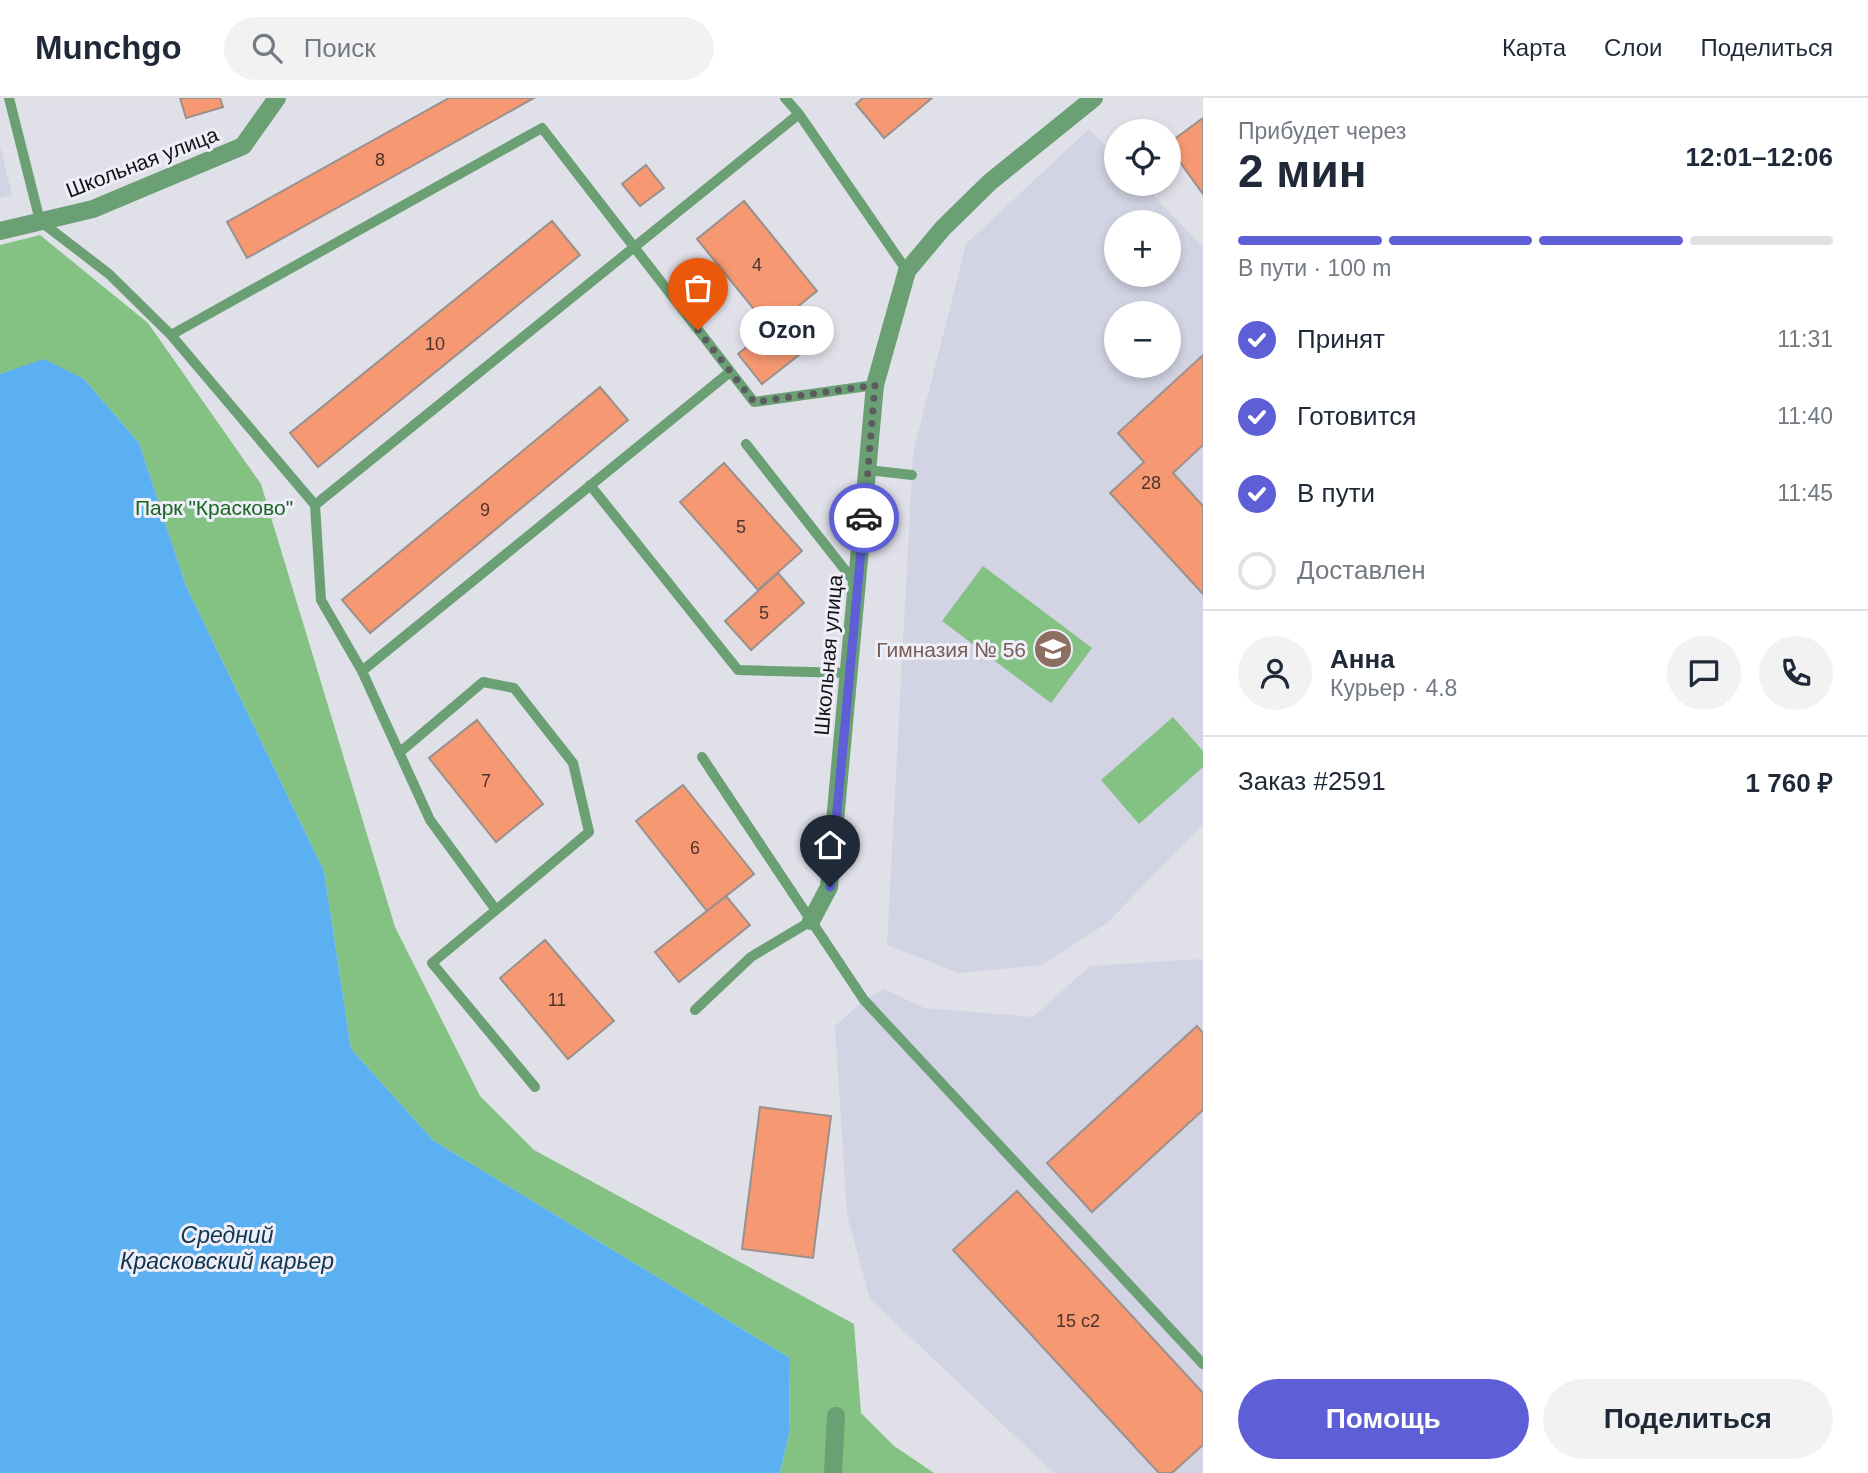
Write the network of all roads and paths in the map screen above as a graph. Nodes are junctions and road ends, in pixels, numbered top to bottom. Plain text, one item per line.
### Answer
1 (9, 98) edge
2 (277, 98) edge
3 (785, 98) edge
4 (1094, 98) edge
5 (799, 114) junction
6 (40, 221) junction
7 (0, 231) edge
8 (634, 247) junction
9 (907, 271) junction
10 (171, 335) junction
11 (730, 372) junction
12 (875, 385) junction
13 (747, 444) dead end
14 (868, 470) junction
15 (912, 475) dead end
16 (590, 485) junction
17 (315, 505) junction
18 (858, 586) junction
19 (362, 671) junction
20 (849, 673) junction
21 (399, 753) junction
22 (702, 757) dead end
23 (496, 910) junction
24 (811, 921) junction
25 (695, 1010) dead end
26 (535, 1087) dead end
27 (1203, 1364) edge
28 (836, 1416) dead end
29 (834, 1473) edge

1 - 6 lane
2 - 6 street, Школьная улица
3 - 5 lane
4 - 9 street, Школьная улица
5 - 8 lane
5 - 9 lane
6 - 7 street, Школьная улица
6 - 10 lane
8 - 10 lane
8 - 11 lane
8 - 17 lane
9 - 12 street, Школьная улица
10 - 17 lane
11 - 12 lane
11 - 16 lane
12 - 14 street, Школьная улица
13 - 18 lane
14 - 15 lane
14 - 18 street, Школьная улица
16 - 19 lane
16 - 20 lane
17 - 19 lane
18 - 20 street, Школьная улица
19 - 21 lane
20 - 24 street, Школьная улица
21 - 23 lane
21 - 23 lane
22 - 24 lane
23 - 26 lane
24 - 25 lane
24 - 27 lane
28 - 29 street

